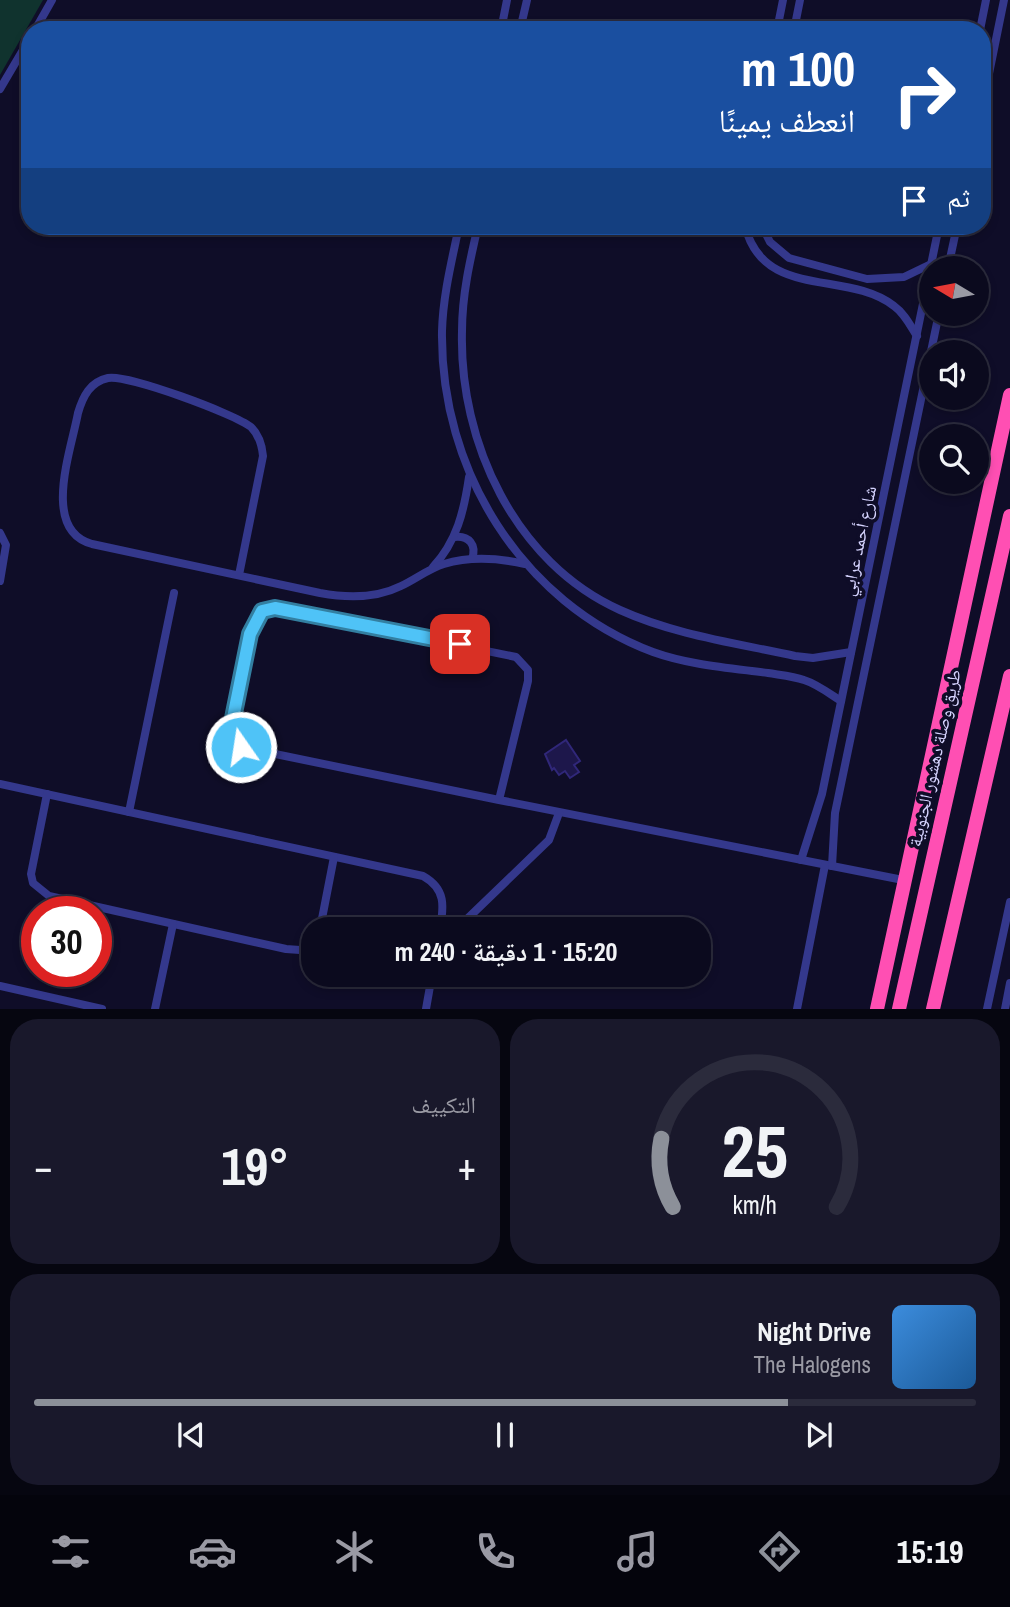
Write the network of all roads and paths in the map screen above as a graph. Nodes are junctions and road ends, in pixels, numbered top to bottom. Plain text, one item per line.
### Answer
1 (52, 0) edge
2 (507, 0) edge
3 (527, 0) edge
4 (783, 0) edge
5 (800, 0) edge
6 (986, 0) edge
7 (1004, 0) edge
8 (40, 21) edge
9 (503, 21) edge
10 (522, 21) edge
11 (779, 21) edge
12 (796, 21) edge
13 (981, 21) edge
14 (21, 53) edge
15 (991, 64) edge
16 (0, 89) edge
17 (457, 235) edge
18 (476, 235) edge
19 (748, 235) edge
20 (766, 235) edge
21 (937, 235) edge
22 (955, 235) edge
23 (933, 256) edge
24 (951, 256) edge
25 (919, 270) edge
26 (919, 326) edge
27 (936, 326) edge
28 (917, 336) junction
29 (1010, 395) edge
30 (470, 475) junction
31 (1010, 516) edge
32 (0, 533) edge
33 (454, 537) junction
34 (472, 559) junction
35 (525, 564) junction
36 (431, 569) junction
37 (869, 569) junction
38 (884, 572) junction
39 (239, 575) junction
40 (0, 581) edge
41 (174, 593) dead end
42 (851, 652) junction
43 (1010, 676) edge
44 (841, 701) junction
45 (0, 785) edge
46 (47, 794) junction
47 (499, 800) junction
48 (129, 812) junction
49 (559, 813) junction
50 (334, 857) junction
51 (802, 860) junction
52 (828, 866) junction
53 (903, 880) junction
54 (1010, 902) edge
55 (322, 917) edge
56 (441, 917) edge
57 (469, 917) edge
58 (173, 925) junction
59 (301, 949) edge
60 (3, 987) edge
61 (430, 987) edge
62 (1009, 987) edge
63 (0, 998) edge
64 (102, 1009) edge
65 (155, 1009) edge
66 (426, 1009) edge
67 (797, 1009) edge
68 (877, 1009) edge
69 (899, 1009) edge
70 (933, 1009) edge
71 (987, 1009) edge
72 (1005, 1009) edge

1 - 8 street
2 - 9 street
3 - 10 street
4 - 11 street
5 - 12 street
6 - 13 street
7 - 15 street
14 - 16 street
17 - 30 street
18 - 42 street
19 - 28 street
20 - 25 street
21 - 23 street, شارع أحمد عرابي
22 - 24 street
26 - 28 street, شارع أحمد عرابي
27 - 38 street
28 - 37 street, شارع أحمد عرابي
29 - 53 highway
30 - 33 street
30 - 35 street
31 - 69 highway, طريق وصلة دهشور الجنوبية
32 - 40 street
33 - 34 street
33 - 36 street
34 - 35 street
34 - 36 street
35 - 44 street
36 - 39 street
37 - 38 street
37 - 42 street, شارع أحمد عرابي
38 - 52 street
39 - 39 street
41 - 48 street
42 - 44 street, شارع أحمد عرابي
43 - 70 highway
44 - 51 street, شارع أحمد عرابي
45 - 46 street
46 - 48 street
46 - 58 street
47 - 47 street
47 - 49 street
48 - 50 street
49 - 51 street
49 - 57 street
50 - 55 street
50 - 56 street
51 - 52 street
52 - 53 street
52 - 67 street
53 - 68 highway
54 - 71 street
58 - 59 street
58 - 65 street
60 - 63 street
60 - 64 street
61 - 66 street
62 - 72 street

